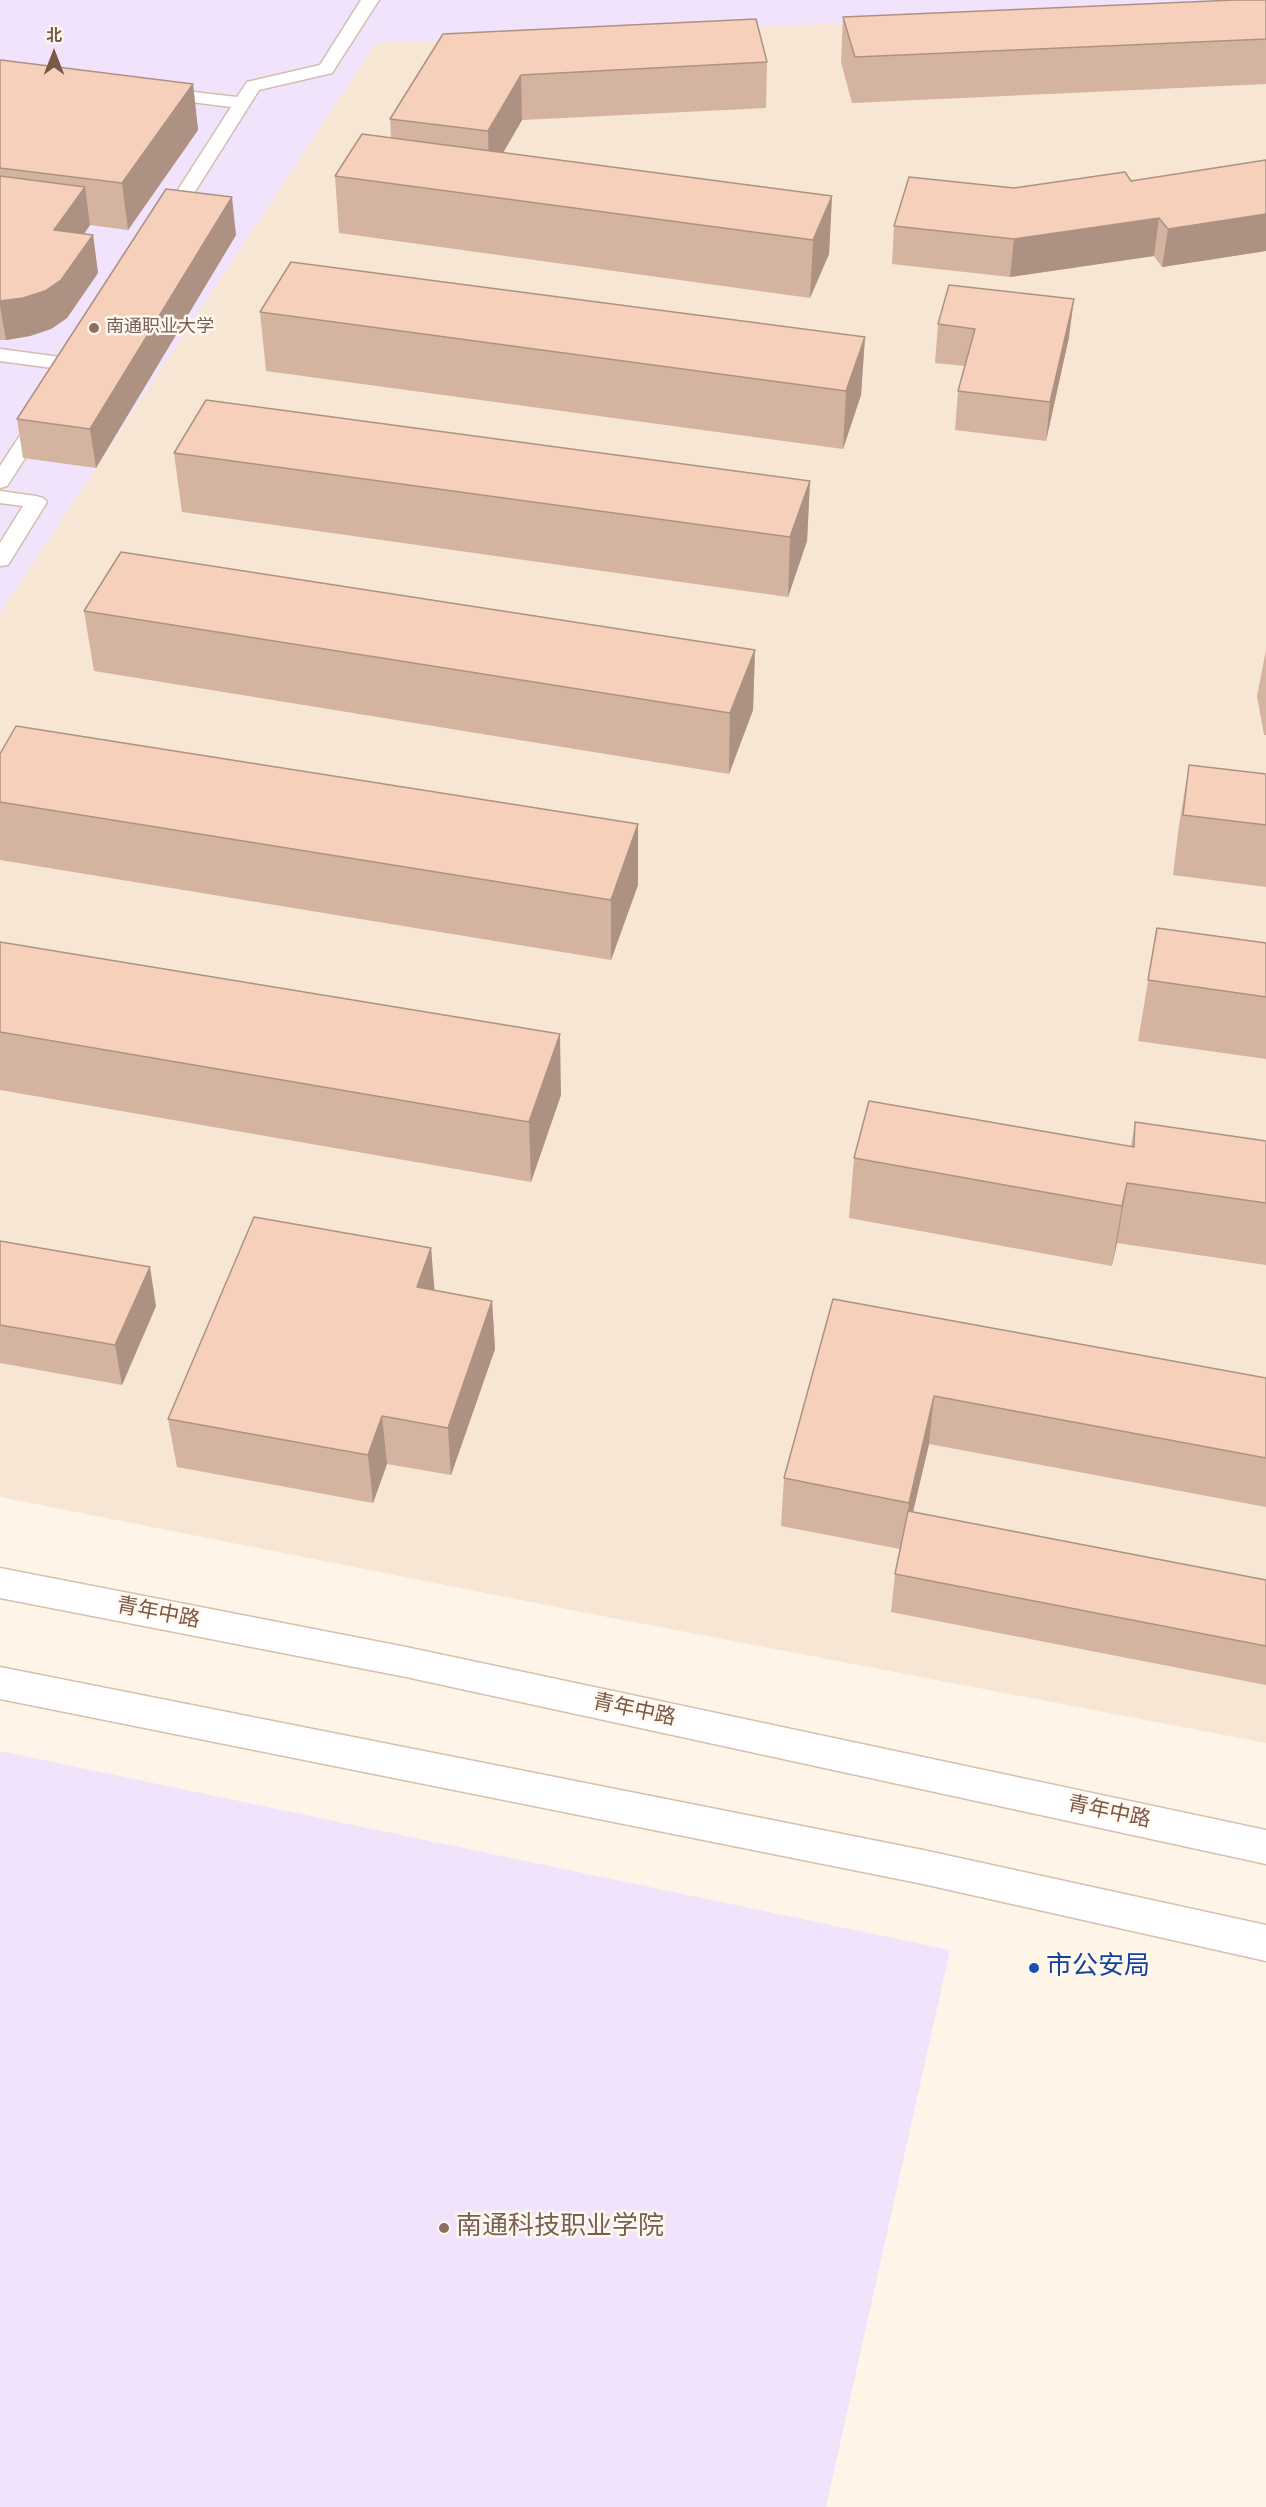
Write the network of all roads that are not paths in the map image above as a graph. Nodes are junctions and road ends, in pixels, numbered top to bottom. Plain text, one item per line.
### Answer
1 (370, 0) edge
2 (139, 91) edge
3 (243, 103) junction
4 (159, 234) edge
5 (88, 345) edge
6 (0, 356) edge
7 (75, 365) junction
8 (62, 385) edge
9 (50, 404) edge
10 (0, 482) edge
11 (0, 497) edge
12 (0, 560) edge
13 (0, 1583) edge
14 (0, 1683) edge
15 (1266, 1847) edge
16 (1266, 1943) edge

1 - 3 lane
2 - 3 lane
3 - 4 lane
5 - 7 lane
6 - 7 lane
7 - 8 lane
9 - 10 lane
11 - 12 lane
13 - 15 main road, 青年中路
14 - 16 main road

